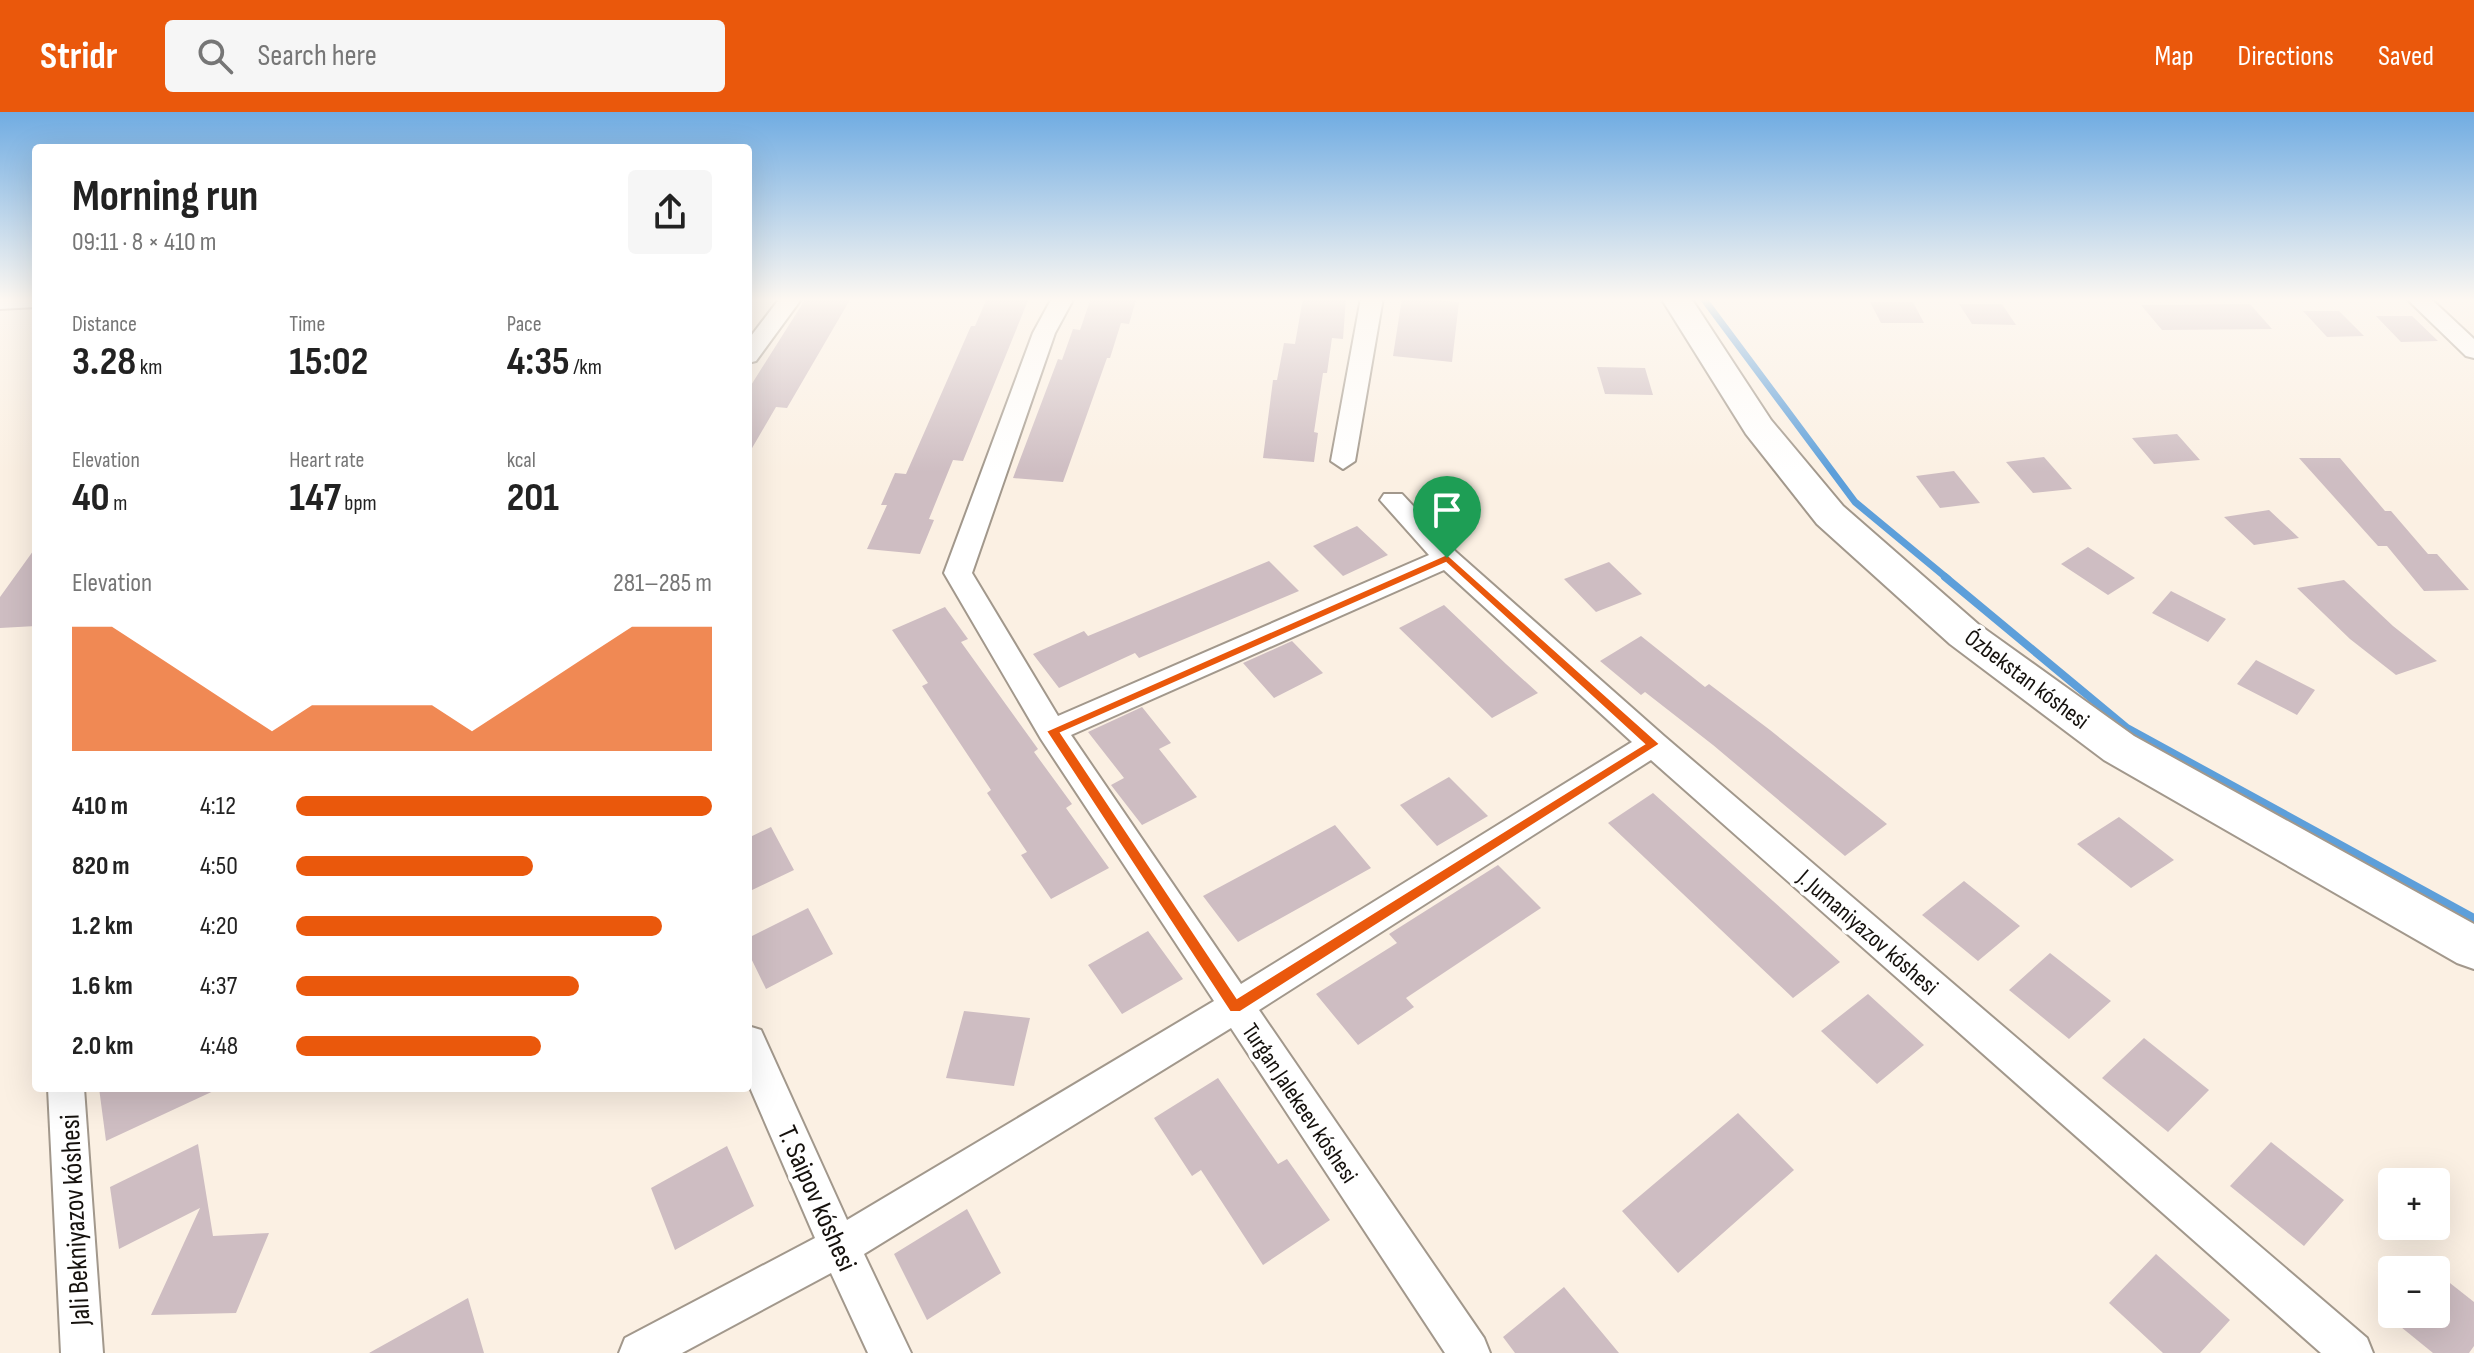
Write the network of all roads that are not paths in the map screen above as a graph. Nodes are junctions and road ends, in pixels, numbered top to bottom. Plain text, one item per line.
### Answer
1 (1036, 356) edge
2 (1362, 356) edge
3 (1713, 356) edge
4 (1343, 461) dead end
5 (1393, 500) dead end
6 (1447, 558) junction
7 (1052, 731) junction
8 (1653, 744) junction
9 (2474, 948) edge
10 (1235, 1007) junction
11 (752, 1051) edge
12 (66, 1092) edge
13 (839, 1247) junction
14 (82, 1353) edge
15 (640, 1353) edge
16 (890, 1353) edge
17 (1469, 1353) edge
18 (2352, 1353) edge

1 - 7 street, Turǵan Jalekeev kóshesi
2 - 4 street
3 - 9 street, Ózbekstan kóshesi
5 - 6 street, J. Jumaniyazov kóshesi
6 - 7 street
6 - 8 street, J. Jumaniyazov kóshesi
7 - 10 street, Turǵan Jalekeev kóshesi
8 - 10 street
8 - 18 street, J. Jumaniyazov kóshesi
10 - 13 street
10 - 17 street, Turǵan Jalekeev kóshesi
11 - 13 street, T. Saipov kóshesi
12 - 14 street, Jali Bekniyazov kóshesi
13 - 15 street
13 - 16 street, T. Saipov kóshesi

